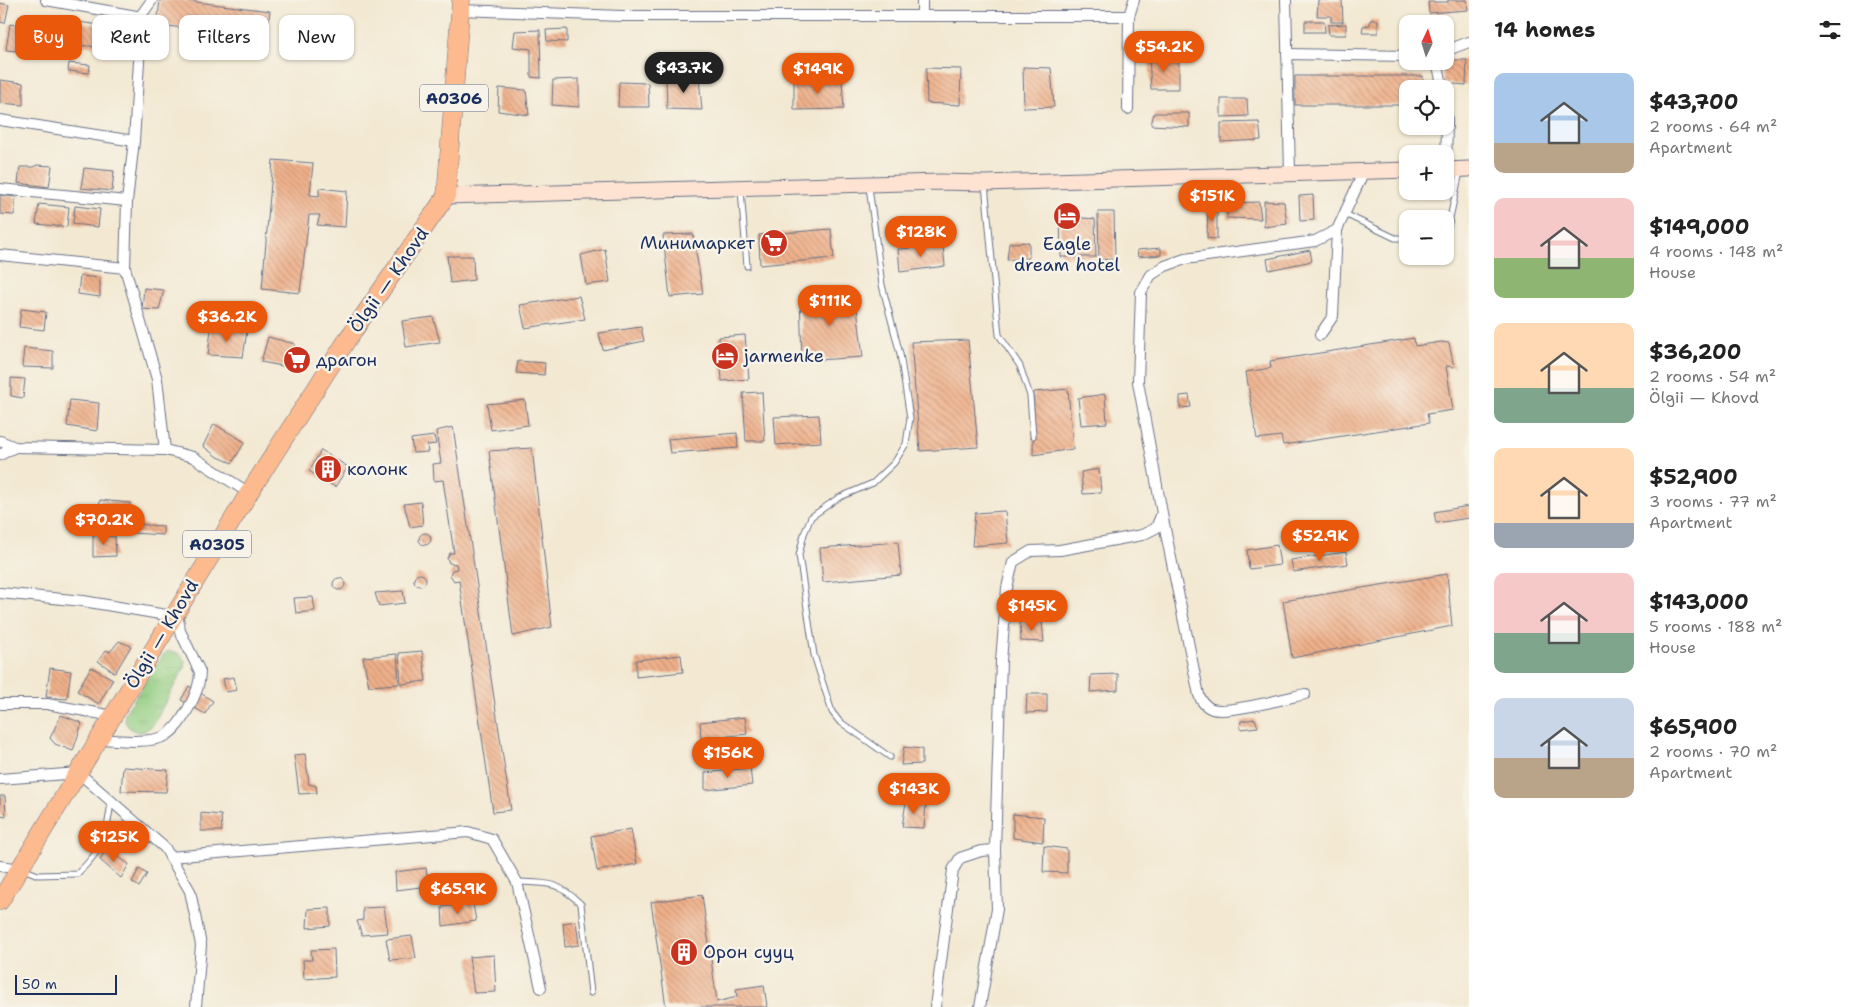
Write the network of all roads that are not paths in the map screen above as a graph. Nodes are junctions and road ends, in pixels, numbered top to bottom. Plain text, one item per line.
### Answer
1 (46, 0) edge
2 (152, 0) edge
3 (922, 0) edge
4 (1134, 0) edge
5 (1286, 0) edge
6 (461, 5) edge
7 (131, 15) edge
8 (142, 15) edge
9 (922, 16) junction
10 (1129, 16) junction
11 (1469, 42) edge
12 (1454, 48) edge
13 (1287, 54) junction
14 (1399, 56) edge
15 (139, 60) edge
16 (1128, 109) dead end
17 (0, 120) edge
18 (1449, 135) edge
19 (134, 141) junction
20 (1364, 170) junction
21 (1399, 170) edge
22 (1455, 170) edge
23 (1290, 174) junction
24 (985, 183) junction
25 (868, 184) junction
26 (741, 187) junction
27 (0, 189) edge
28 (446, 196) junction
29 (127, 201) junction
30 (1452, 210) edge
31 (1344, 214) junction
32 (1337, 230) junction
33 (1399, 238) edge
34 (0, 255) edge
35 (747, 266) dead end
36 (125, 268) junction
37 (1320, 336) dead end
38 (1033, 436) dead end
39 (0, 441) edge
40 (15, 447) junction
41 (165, 450) junction
42 (0, 455) edge
43 (249, 493) junction
44 (1162, 513) junction
45 (0, 593) edge
46 (174, 613) junction
47 (1305, 694) dead end
48 (0, 704) edge
49 (113, 716) junction
50 (99, 739) junction
51 (890, 757) dead end
52 (79, 773) junction
53 (0, 779) edge
54 (111, 801) junction
55 (994, 850) junction
56 (170, 857) junction
57 (0, 866) edge
58 (21, 869) junction
59 (516, 882) junction
60 (0, 901) edge
61 (541, 988) dead end
62 (591, 993) dead end
63 (196, 1007) edge
64 (935, 1007) edge
65 (980, 1007) edge

1 - 7 street
2 - 8 street
3 - 9 street
4 - 10 street
5 - 13 street
6 - 9 street
6 - 28 highway, A0306
9 - 10 street
10 - 16 street
11 - 12 street
13 - 14 street
13 - 23 street
15 - 19 street
17 - 19 street
18 - 22 street
19 - 29 street
20 - 21 main road
20 - 23 main road
20 - 31 street
22 - 30 lane
23 - 24 main road
24 - 25 main road
24 - 38 lane
25 - 26 main road
25 - 51 lane
26 - 28 main road
26 - 35 lane
27 - 29 street
28 - 43 highway, Ölgii — Khovd / A0305
29 - 36 street
31 - 32 street
31 - 33 lane
32 - 37 street
32 - 44 street
34 - 36 street
36 - 41 street
39 - 40 street
40 - 41 street
40 - 42 street
41 - 43 street
43 - 46 highway, Ölgii — Khovd / A0305
44 - 47 street
44 - 55 street
45 - 46 street
46 - 49 highway, Ölgii — Khovd / A0305
46 - 50 street
48 - 49 street
49 - 50 highway, Ölgii — Khovd / A0305
50 - 52 highway, Ölgii — Khovd / A0305
52 - 53 street
52 - 54 street
52 - 58 highway, Ölgii — Khovd / A0305
54 - 56 street
54 - 58 lane
55 - 64 street
55 - 65 street
56 - 59 street
56 - 63 street
57 - 58 street
58 - 60 highway, Ölgii — Khovd / A0305
59 - 61 street
59 - 62 lane

